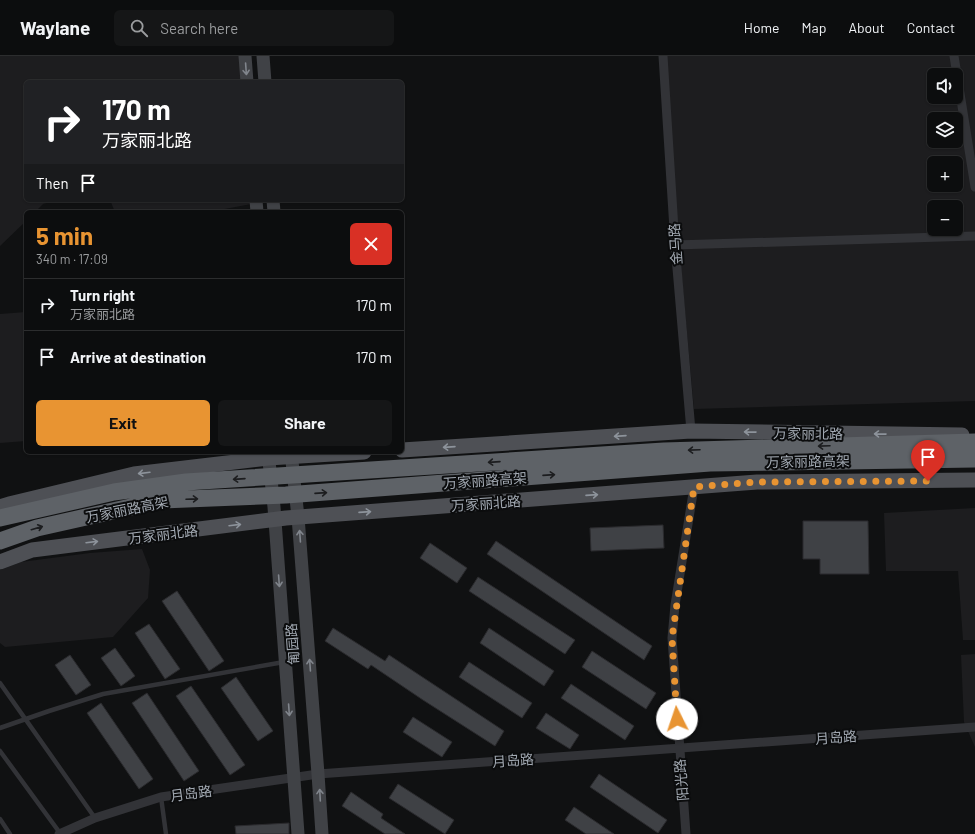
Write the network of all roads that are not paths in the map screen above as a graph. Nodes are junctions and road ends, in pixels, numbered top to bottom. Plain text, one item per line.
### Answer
1 (245, 56) edge
2 (263, 56) edge
3 (663, 56) edge
4 (954, 56) edge
5 (247, 80) edge
6 (265, 80) edge
7 (975, 187) edge
8 (975, 236) edge
9 (675, 245) junction
10 (692, 431) junction
11 (975, 435) edge
12 (975, 442) edge
13 (404, 450) edge
14 (315, 454) edge
15 (268, 455) edge
16 (291, 455) edge
17 (975, 459) edge
18 (975, 480) edge
19 (694, 487) junction
20 (0, 507) edge
21 (298, 517) junction
22 (0, 518) edge
23 (275, 520) junction
24 (0, 541) edge
25 (0, 562) edge
26 (285, 662) junction
27 (0, 683) edge
28 (25, 719) junction
29 (975, 727) edge
30 (0, 728) edge
31 (679, 748) junction
32 (0, 751) edge
33 (318, 774) junction
34 (294, 778) junction
35 (161, 797) junction
36 (95, 818) junction
37 (0, 819) edge
38 (10, 834) edge
39 (60, 834) edge
40 (166, 834) edge
41 (298, 834) edge
42 (322, 834) edge
43 (686, 834) edge

1 -> 5 main road
2 - 6 main road
3 - 9 street, 金马路
4 - 7 street
8 - 9 street
9 - 10 street, 金马路
11 -> 10 main road, 万家丽北路
10 -> 13 main road, 万家丽北路
12 -> 22 highway, 万家丽路高架, bridge
14 - 16 main road
15 - 16 main road
15 -> 20 main road
15 - 23 main road, 匍园路
16 - 21 main road, 匍园路
24 -> 17 highway, 万家丽路高架, bridge
18 - 19 main road, 万家丽北路
21 -> 19 main road, 万家丽北路
19 - 31 street, 阳光路
21 - 23 main road, 万家丽北路
33 -> 21 main road, 匍园路
25 -> 23 main road, 万家丽北路
23 -> 26 main road, 匍园路
26 - 28 lane
26 -> 34 main road, 匍园路
27 - 28 lane
28 - 30 lane
28 - 36 lane
29 - 31 street, 月岛路
31 - 33 street, 月岛路
31 - 43 street, 阳光路
32 - 39 lane
33 - 34 street, 月岛路
42 -> 33 main road, 匍园路
34 - 35 street, 月岛路
34 - 41 main road, 匍园路
35 - 36 street, 月岛路
35 - 40 lane
36 - 39 street, 月岛路
37 - 38 lane

